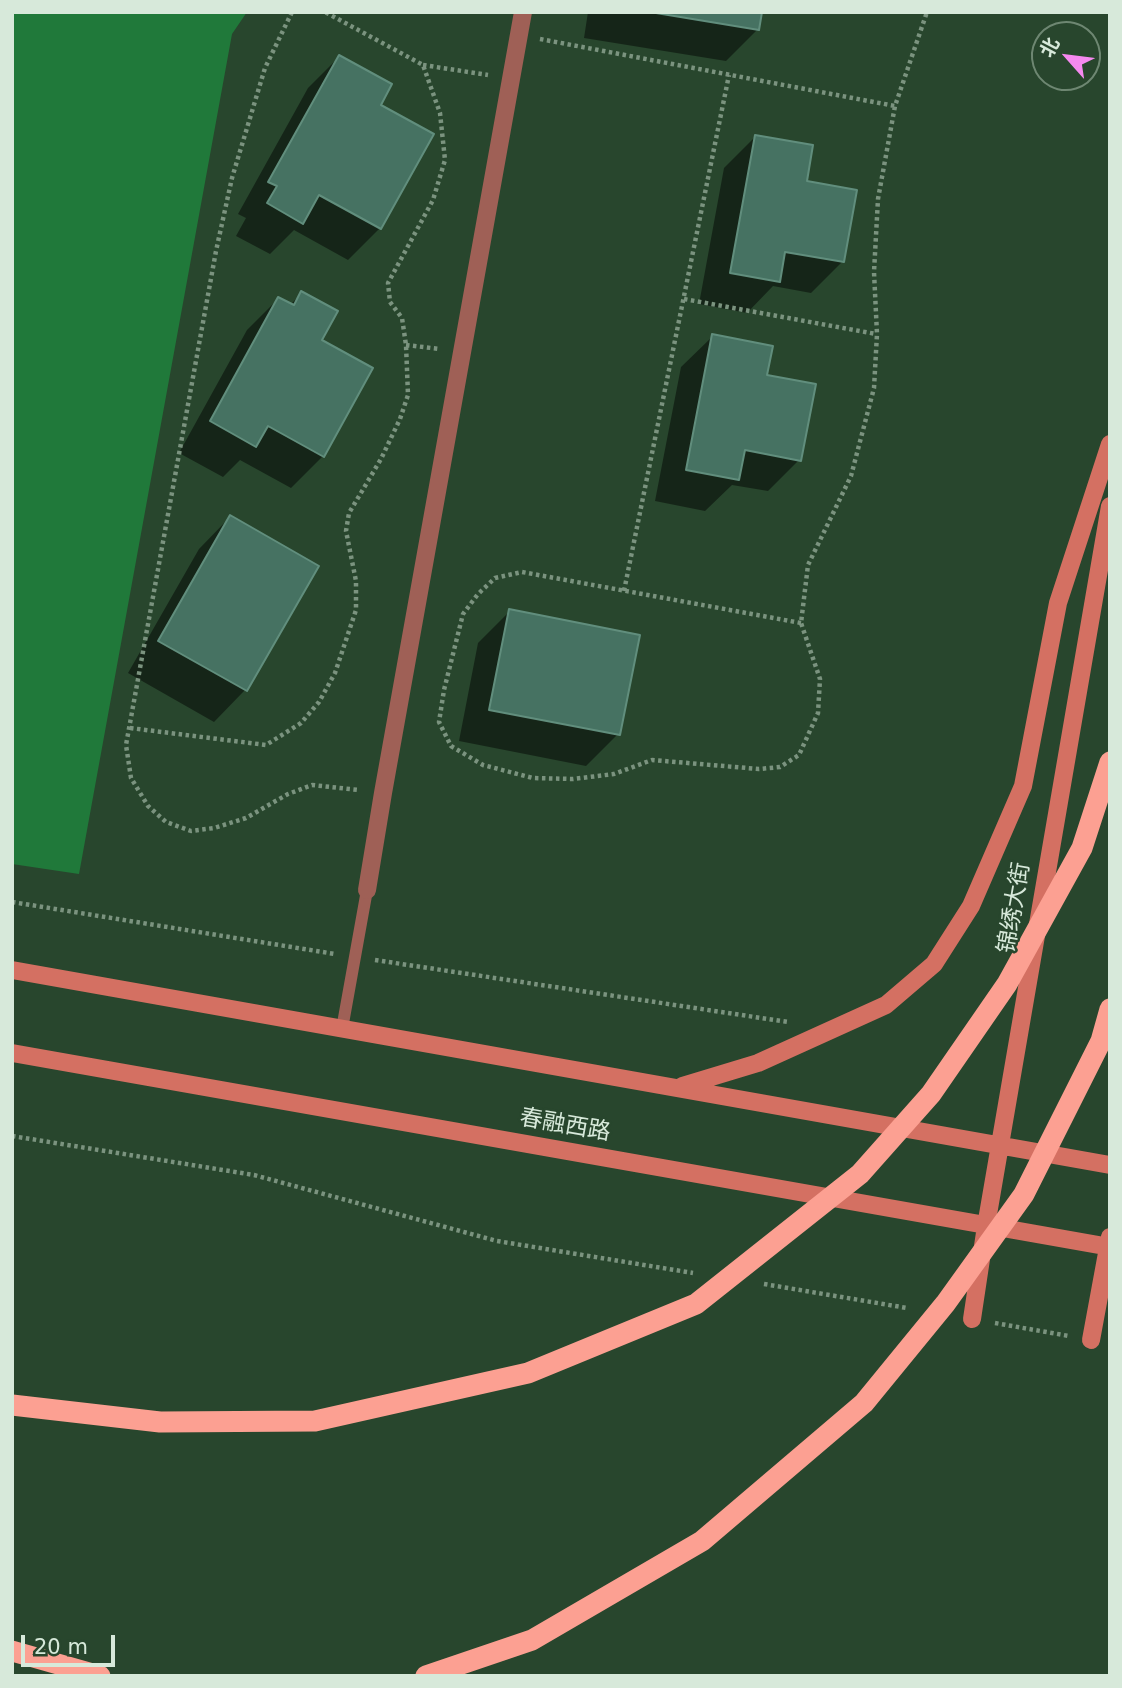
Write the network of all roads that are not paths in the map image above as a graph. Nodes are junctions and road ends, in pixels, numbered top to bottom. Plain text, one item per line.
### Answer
1 (523, 12) edge
2 (1110, 444) edge
3 (1110, 506) edge
4 (1110, 762) edge
5 (367, 890) joint
6 (12, 970) edge
7 (1110, 1009) edge
8 (342, 1028) junction
9 (12, 1053) edge
10 (677, 1087) junction
11 (999, 1146) junction
12 (1110, 1164) edge
13 (986, 1226) junction
14 (1109, 1244) edge
15 (972, 1319) road end
16 (1091, 1340) road end
17 (12, 1405) edge
18 (12, 1651) edge
19 (100, 1676) edge
20 (426, 1676) edge

1 - 5 street
2 - 10 main road
3 - 11 main road, 锦绣大街
4 - 17 highway, bridge
5 - 8 lane
6 - 8 main road
7 - 20 highway, bridge
8 - 10 main road
9 - 13 main road, 春融西路
10 - 11 main road
11 - 12 main road
11 - 13 main road, 锦绣大街
13 - 14 main road, 春融西路
13 - 15 main road, 锦绣大街
14 - 16 main road
18 - 19 highway

